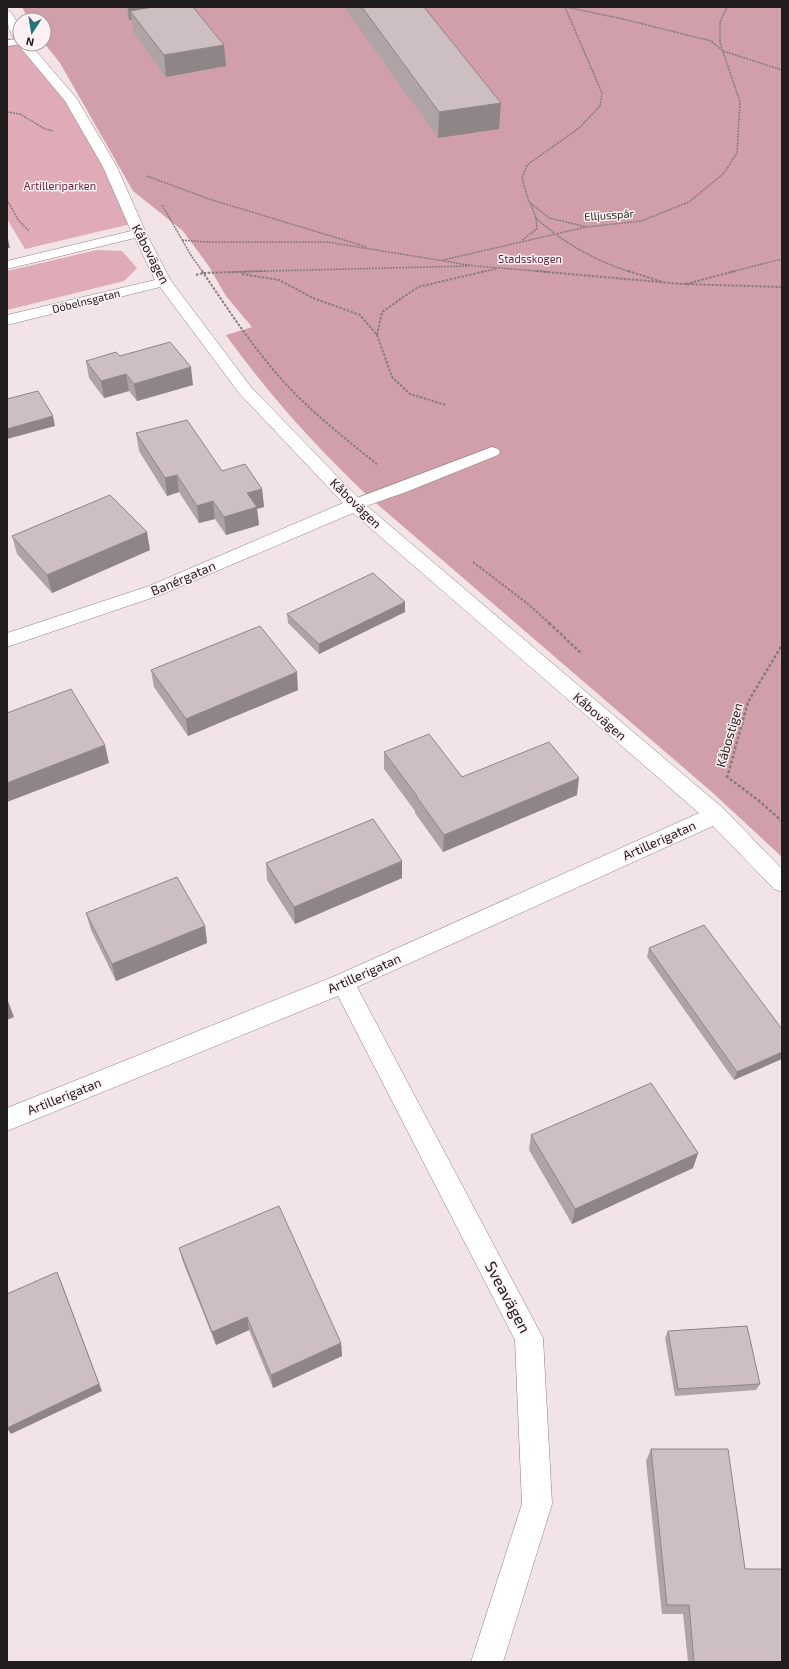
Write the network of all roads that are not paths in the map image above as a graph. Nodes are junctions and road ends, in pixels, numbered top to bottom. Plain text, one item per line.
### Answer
1 (7, 14) edge
2 (12, 23) edge
3 (31, 52) edge
4 (139, 233) junction
5 (7, 265) edge
6 (164, 282) junction
7 (7, 320) edge
8 (492, 452) dead end
9 (355, 505) junction
10 (7, 640) edge
11 (716, 815) junction
12 (782, 883) edge
13 (343, 983) junction
14 (7, 1120) edge
15 (487, 1662) edge

1 - 2 street
3 - 4 street, Kåbovägen
4 - 5 street
4 - 6 street, Kåbovägen
6 - 7 street, Döbelnsgatan
6 - 9 street, Kåbovägen
8 - 9 lane
9 - 10 street, Banérgatan
9 - 11 street, Kåbovägen
11 - 12 street, Kåbovägen
11 - 13 street, Artillerigatan
13 - 14 street, Artillerigatan
13 - 15 street, Sveavägen

